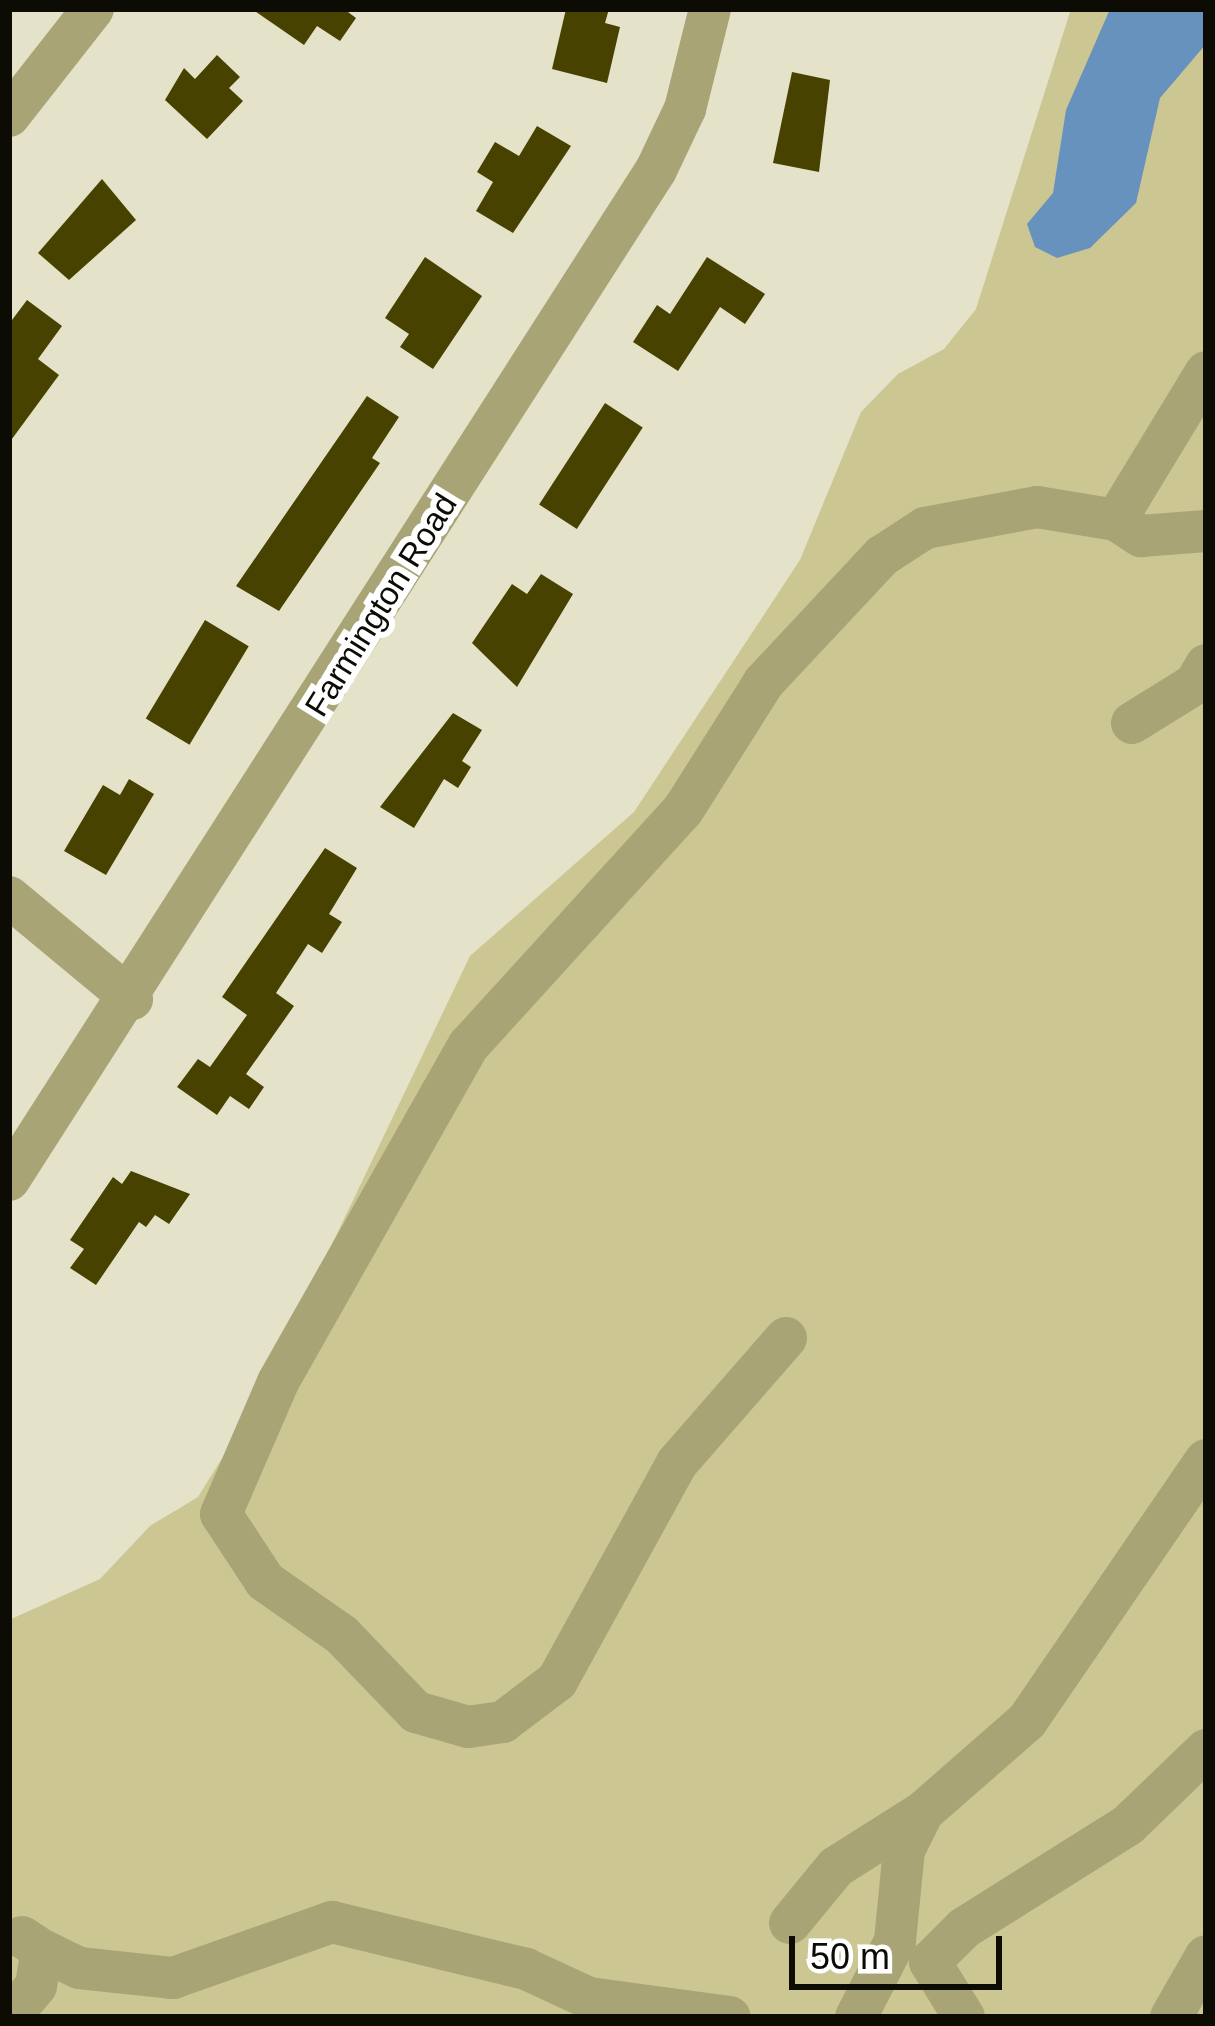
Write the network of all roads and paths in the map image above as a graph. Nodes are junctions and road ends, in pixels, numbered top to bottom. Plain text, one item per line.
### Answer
1 (93, 9) edge
2 (710, 9) edge
3 (9, 116) edge
4 (1206, 372) edge
5 (1116, 520) junction
6 (1206, 531) edge
7 (1206, 665) edge
8 (1132, 723) dead end
9 (9, 897) edge
10 (132, 999) junction
11 (9, 1180) edge
12 (786, 1338) dead end
13 (1206, 1460) edge
14 (1206, 1750) edge
15 (922, 1812) junction
16 (790, 1923) dead end
17 (1206, 1956) edge
18 (10, 2017) edge
19 (730, 2017) edge
20 (856, 2017) edge
21 (964, 2017) edge
22 (1171, 2017) edge

1 - 3 street
2 - 10 street, Farmington Road
4 - 5 street
5 - 6 street
5 - 12 street
7 - 8 street
9 - 10 street
10 - 11 street, Farmington Road
13 - 15 street
14 - 21 street
15 - 16 street
15 - 20 street
17 - 22 street
18 - 19 street

